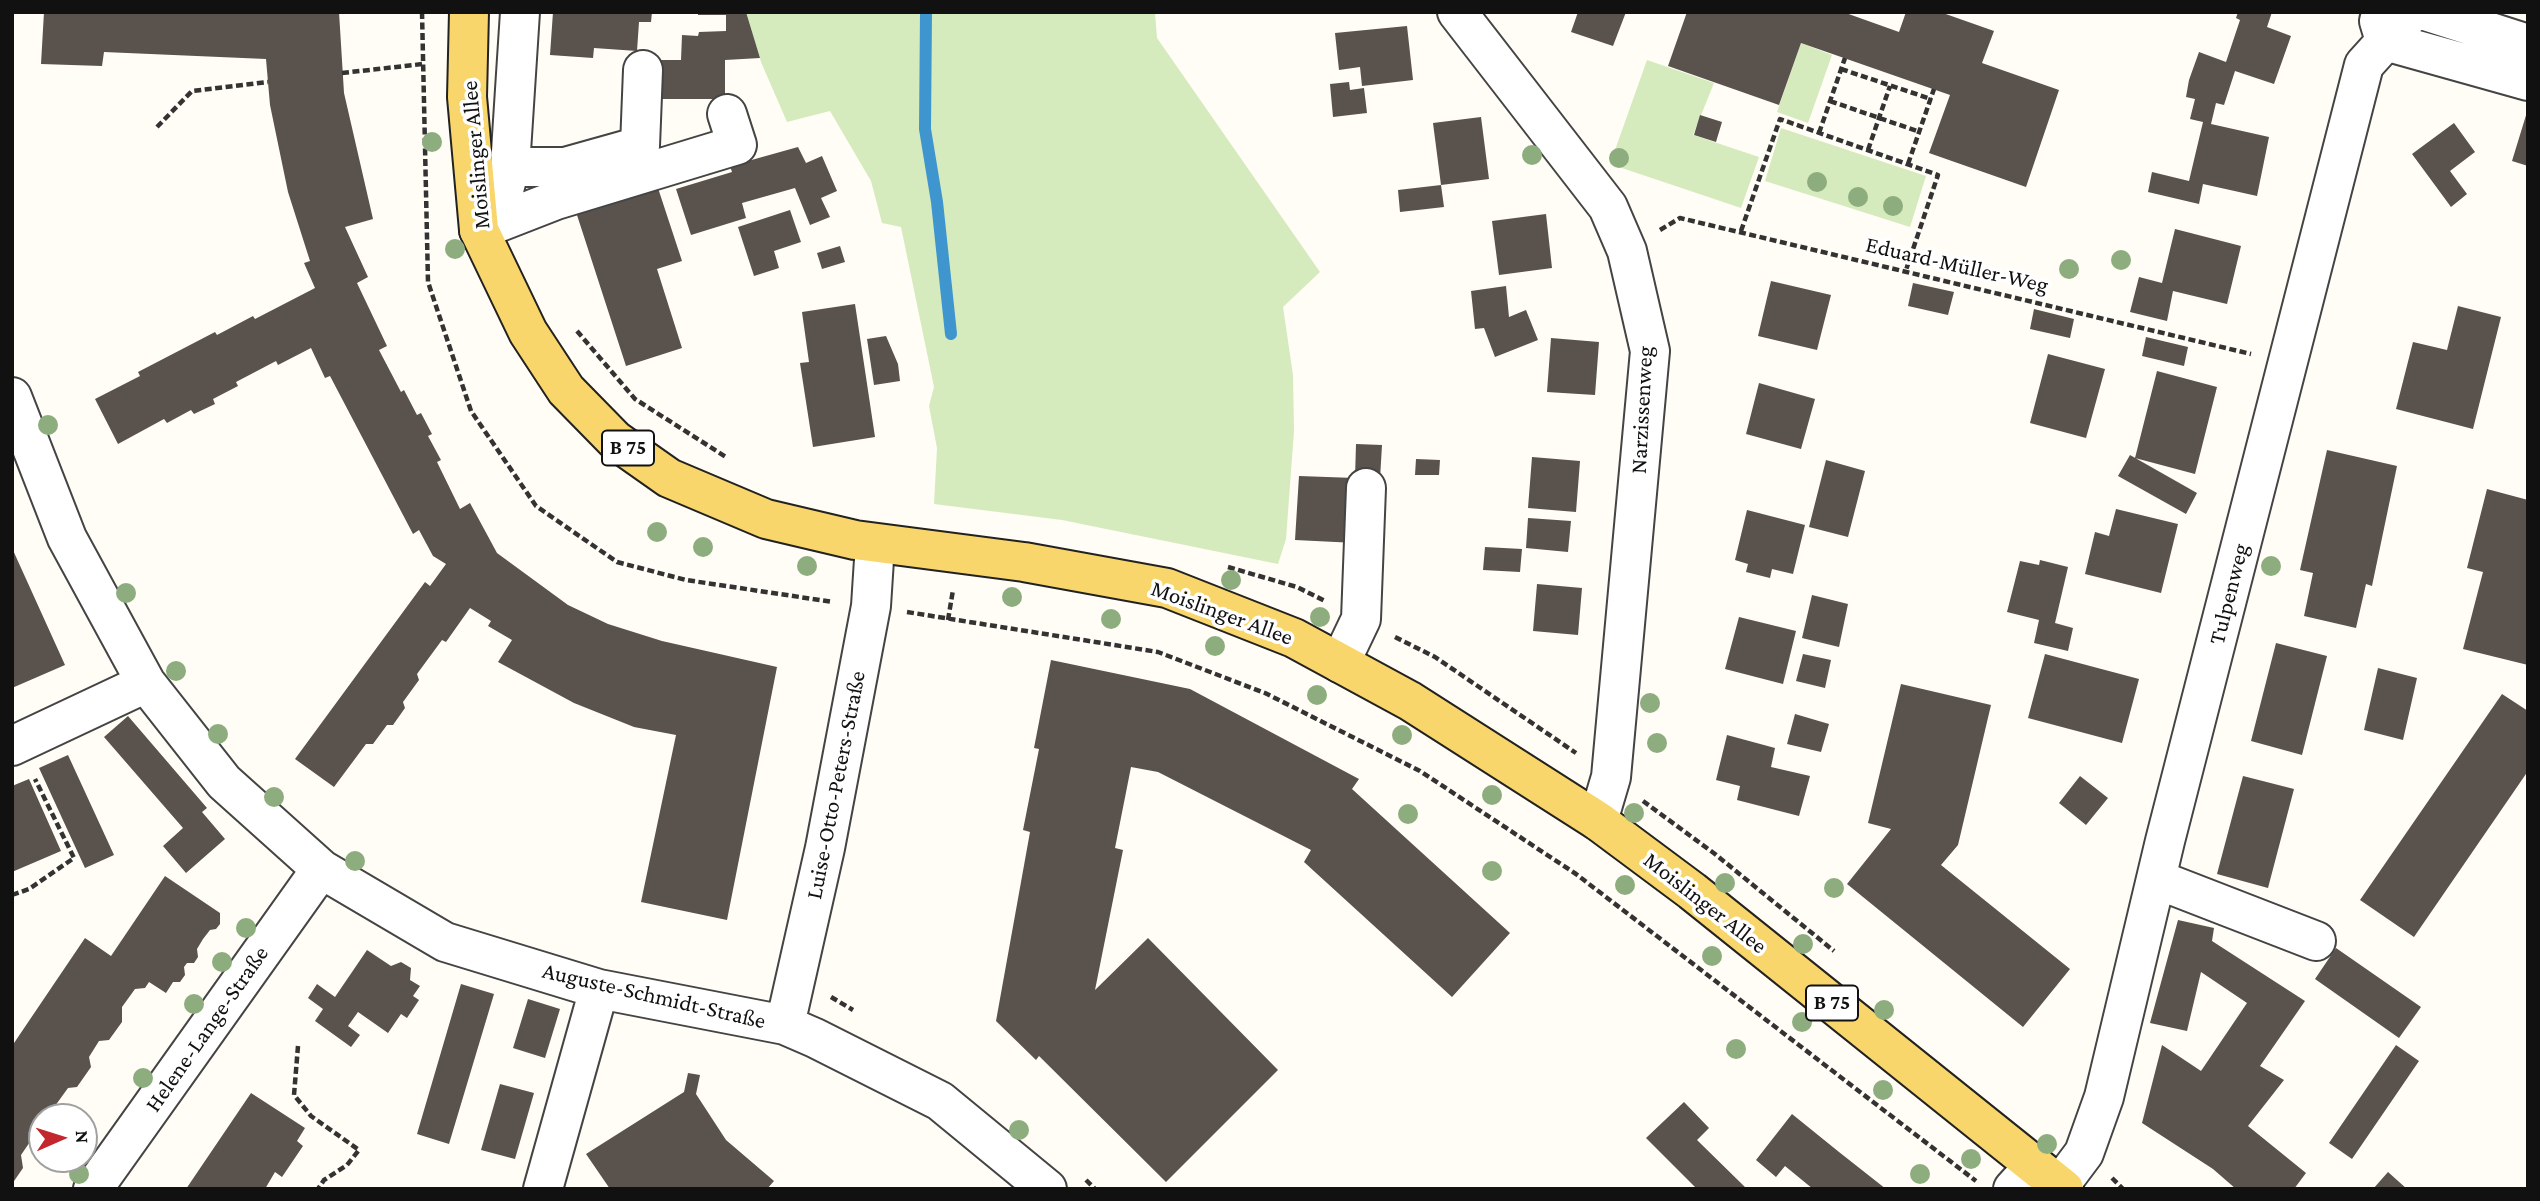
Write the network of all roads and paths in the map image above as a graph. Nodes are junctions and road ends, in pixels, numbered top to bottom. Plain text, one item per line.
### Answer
1 (470, 12) edge
2 (520, 12) edge
3 (1457, 12) edge
4 (2412, 12) edge
5 (2428, 12) edge
6 (2380, 27) edge
7 (2528, 44) edge
8 (1845, 58) dead end
9 (422, 64) dead end
10 (1842, 69) junction
11 (643, 70) dead end
12 (342, 73) dead end
13 (2528, 80) edge
14 (268, 82) dead end
15 (1890, 86) junction
16 (1934, 89) dead end
17 (1931, 99) junction
18 (1830, 101) junction
19 (727, 114) dead end
20 (1879, 118) junction
21 (157, 127) dead end
22 (1920, 132) junction
23 (1819, 133) junction
24 (1868, 150) junction
25 (1909, 164) junction
26 (510, 167) junction
27 (479, 230) junction
28 (1741, 231) junction
29 (1627, 251) junction
30 (1906, 270) junction
31 (576, 330) dead end
32 (2286, 362) junction
33 (12, 397) edge
34 (734, 462) dead end
35 (1366, 488) dead end
36 (875, 544) junction
37 (1224, 566) dead end
38 (871, 606) junction
39 (1361, 619) junction
40 (1340, 663) junction
41 (146, 683) junction
42 (15, 745) edge
43 (1611, 777) junction
44 (1598, 821) junction
45 (321, 869) junction
46 (2156, 879) junction
47 (12, 895) edge
48 (2316, 942) dead end
49 (599, 989) junction
50 (785, 1026) junction
51 (298, 1046) dead end
52 (2043, 1182) edge
53 (93, 1189) edge
54 (318, 1189) edge
55 (543, 1189) edge
56 (1047, 1189) edge
57 (1986, 1189) edge

1 - 27 main road, Moislinger Allee / B 75
2 - 26 street
3 - 29 street, Narzissenweg
4 - 6 street, Tulpenweg
5 - 7 street
6 - 13 street
6 - 32 street, Tulpenweg
8 - 10 path
9 - 12 path
10 - 15 path
10 - 18 path
11 - 26 street
14 - 21 path
15 - 17 path
15 - 20 path
16 - 17 path
17 - 22 path
18 - 20 path
18 - 23 path
19 - 27 street
20 - 22 path
20 - 24 path
22 - 25 path
23 - 24 path
23 - 28 path
24 - 25 path
25 - 30 path
26 - 27 street
27 - 36 main road, Moislinger Allee / B 75
28 - 29 path, Eduard-Müller-Weg
28 - 30 path, Eduard-Müller-Weg
29 - 43 street, Narzissenweg
30 - 32 path, Eduard-Müller-Weg
31 - 34 path
32 - 46 street, Tulpenweg
33 - 41 street, Auguste-Schmidt-Straße
35 - 39 street
36 - 38 street, Luise-Otto-Peters-Straße
36 - 40 main road, Moislinger Allee / B 75
37 - 39 path
38 - 50 street, Luise-Otto-Peters-Straße
38 - 57 path
39 - 40 street
39 - 43 path
40 - 44 main road, Moislinger Allee / B 75
41 - 42 street
41 - 45 street, Auguste-Schmidt-Straße
42 - 47 path
43 - 44 street, Narzissenweg
44 - 52 main road, Moislinger Allee / B 75
45 - 49 street, Auguste-Schmidt-Straße
45 - 53 street, Helene-Lange-Straße
46 - 48 street
46 - 52 street, Tulpenweg
49 - 50 street, Auguste-Schmidt-Straße
49 - 55 street
50 - 56 street, Auguste-Schmidt-Straße
51 - 54 path

